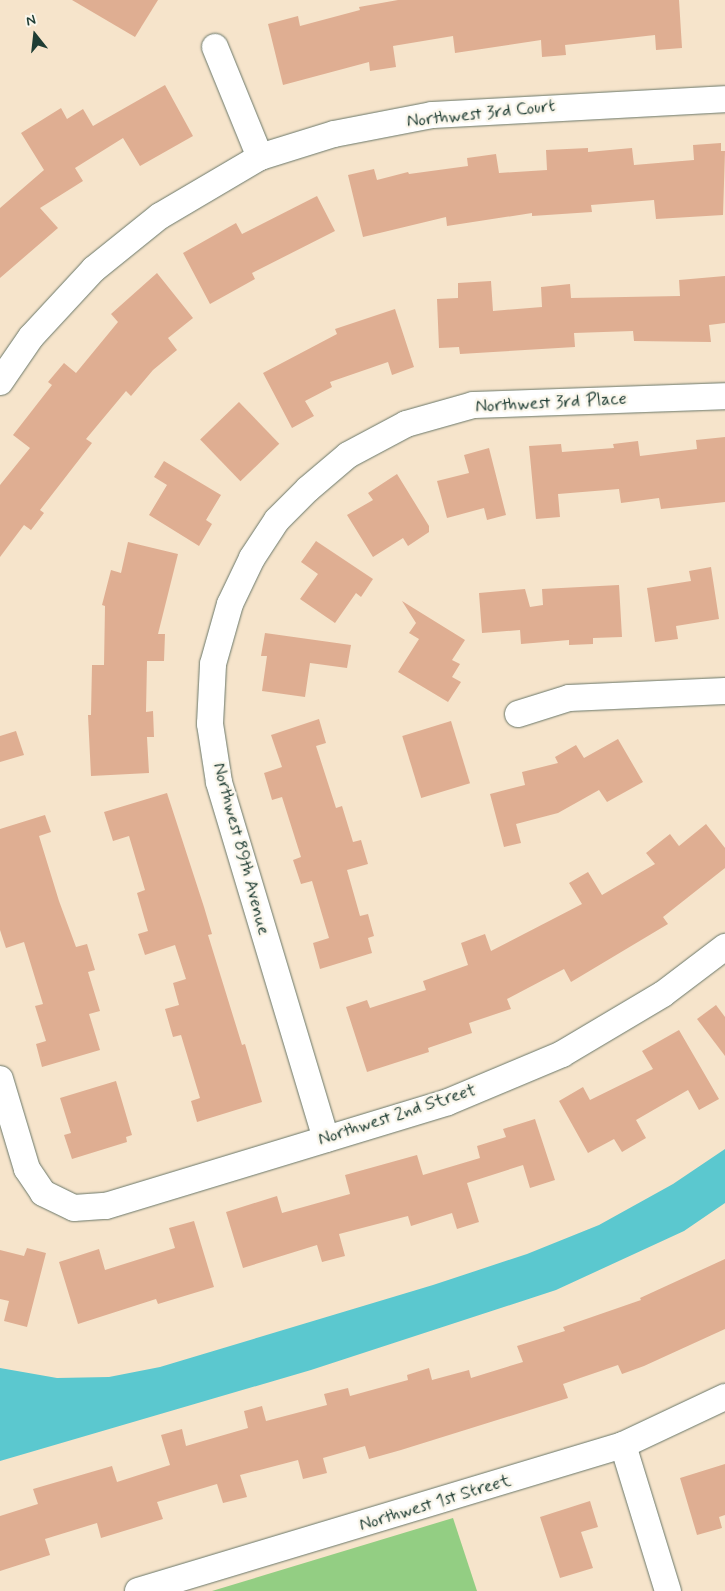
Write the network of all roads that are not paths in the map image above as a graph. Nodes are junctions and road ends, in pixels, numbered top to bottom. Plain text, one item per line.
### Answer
1 (215, 47) dead end
2 (725, 99) edge
3 (260, 157) junction
4 (0, 382) edge
5 (725, 396) edge
6 (252, 558) joint
7 (725, 692) edge
8 (518, 714) dead end
9 (725, 947) edge
10 (0, 1079) edge
11 (326, 1139) junction
12 (725, 1397) edge
13 (624, 1445) junction
14 (138, 1591) edge
15 (668, 1591) edge

1 - 3 street
2 - 3 street, Northwest 3rd Court
3 - 4 street, Northwest 3rd Court
5 - 6 street, Northwest 3rd Place
6 - 11 street, Northwest 89th Avenue
7 - 8 street
9 - 11 street, Northwest 2nd Street
10 - 11 street, Northwest 2nd Street
12 - 13 street, Northwest 1st Street
13 - 14 street, Northwest 1st Street
13 - 15 street

